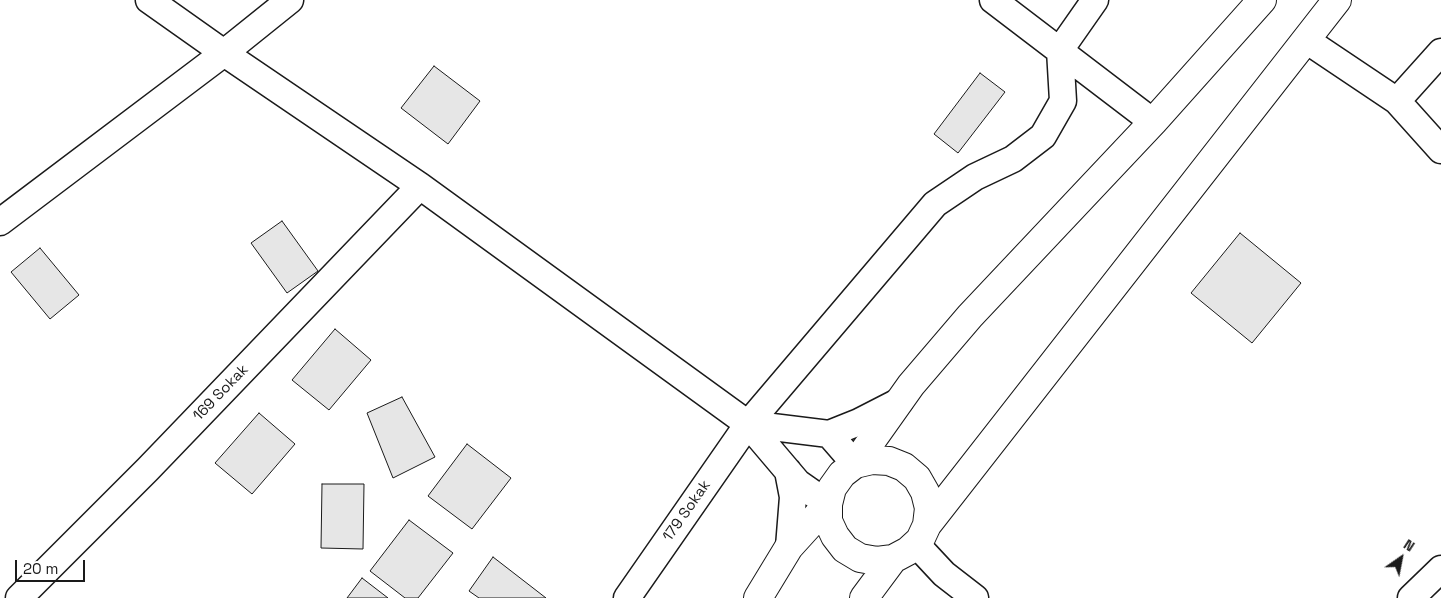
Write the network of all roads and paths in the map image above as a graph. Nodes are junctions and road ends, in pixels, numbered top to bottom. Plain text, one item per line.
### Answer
1 (149, 0) edge
2 (290, 0) edge
3 (993, 0) edge
4 (1095, 0) edge
5 (1262, 0) edge
6 (1338, 0) edge
7 (1306, 40) junction
8 (1060, 50) junction
9 (1441, 52) edge
10 (224, 53) junction
11 (1397, 101) junction
12 (1153, 122) junction
13 (1441, 150) edge
14 (420, 186) junction
15 (0, 222) edge
16 (900, 401) junction
17 (748, 424) junction
18 (829, 434) junction
19 (855, 464) junction
20 (788, 471) junction
21 (828, 504) junction
22 (921, 534) junction
23 (789, 547) junction
24 (893, 559) junction
25 (1441, 569) edge
26 (19, 598) edge
27 (627, 598) edge
28 (758, 598) edge
29 (864, 598) edge
30 (975, 598) edge
31 (1411, 598) edge

1 - 10 street
2 - 10 street
3 - 8 street
4 - 8 street
5 - 12 highway
6 - 7 highway
7 - 11 street
7 - 22 highway
8 - 12 street
8 - 17 street, 179 Sokak
9 - 11 street
10 - 14 street
10 - 15 street
11 - 13 street
12 - 16 highway
14 - 17 street
14 - 26 street, 169 Sokak
16 - 18 street
16 - 19 highway
17 - 18 street
17 - 20 street
17 - 27 street, 179 Sokak
18 - 19 street
19 - 21 highway
19 - 22 highway
20 - 21 street
20 - 23 street
21 - 23 highway
21 - 24 highway
22 - 24 highway
22 - 30 street
23 - 28 highway
24 - 29 highway
25 - 31 street

